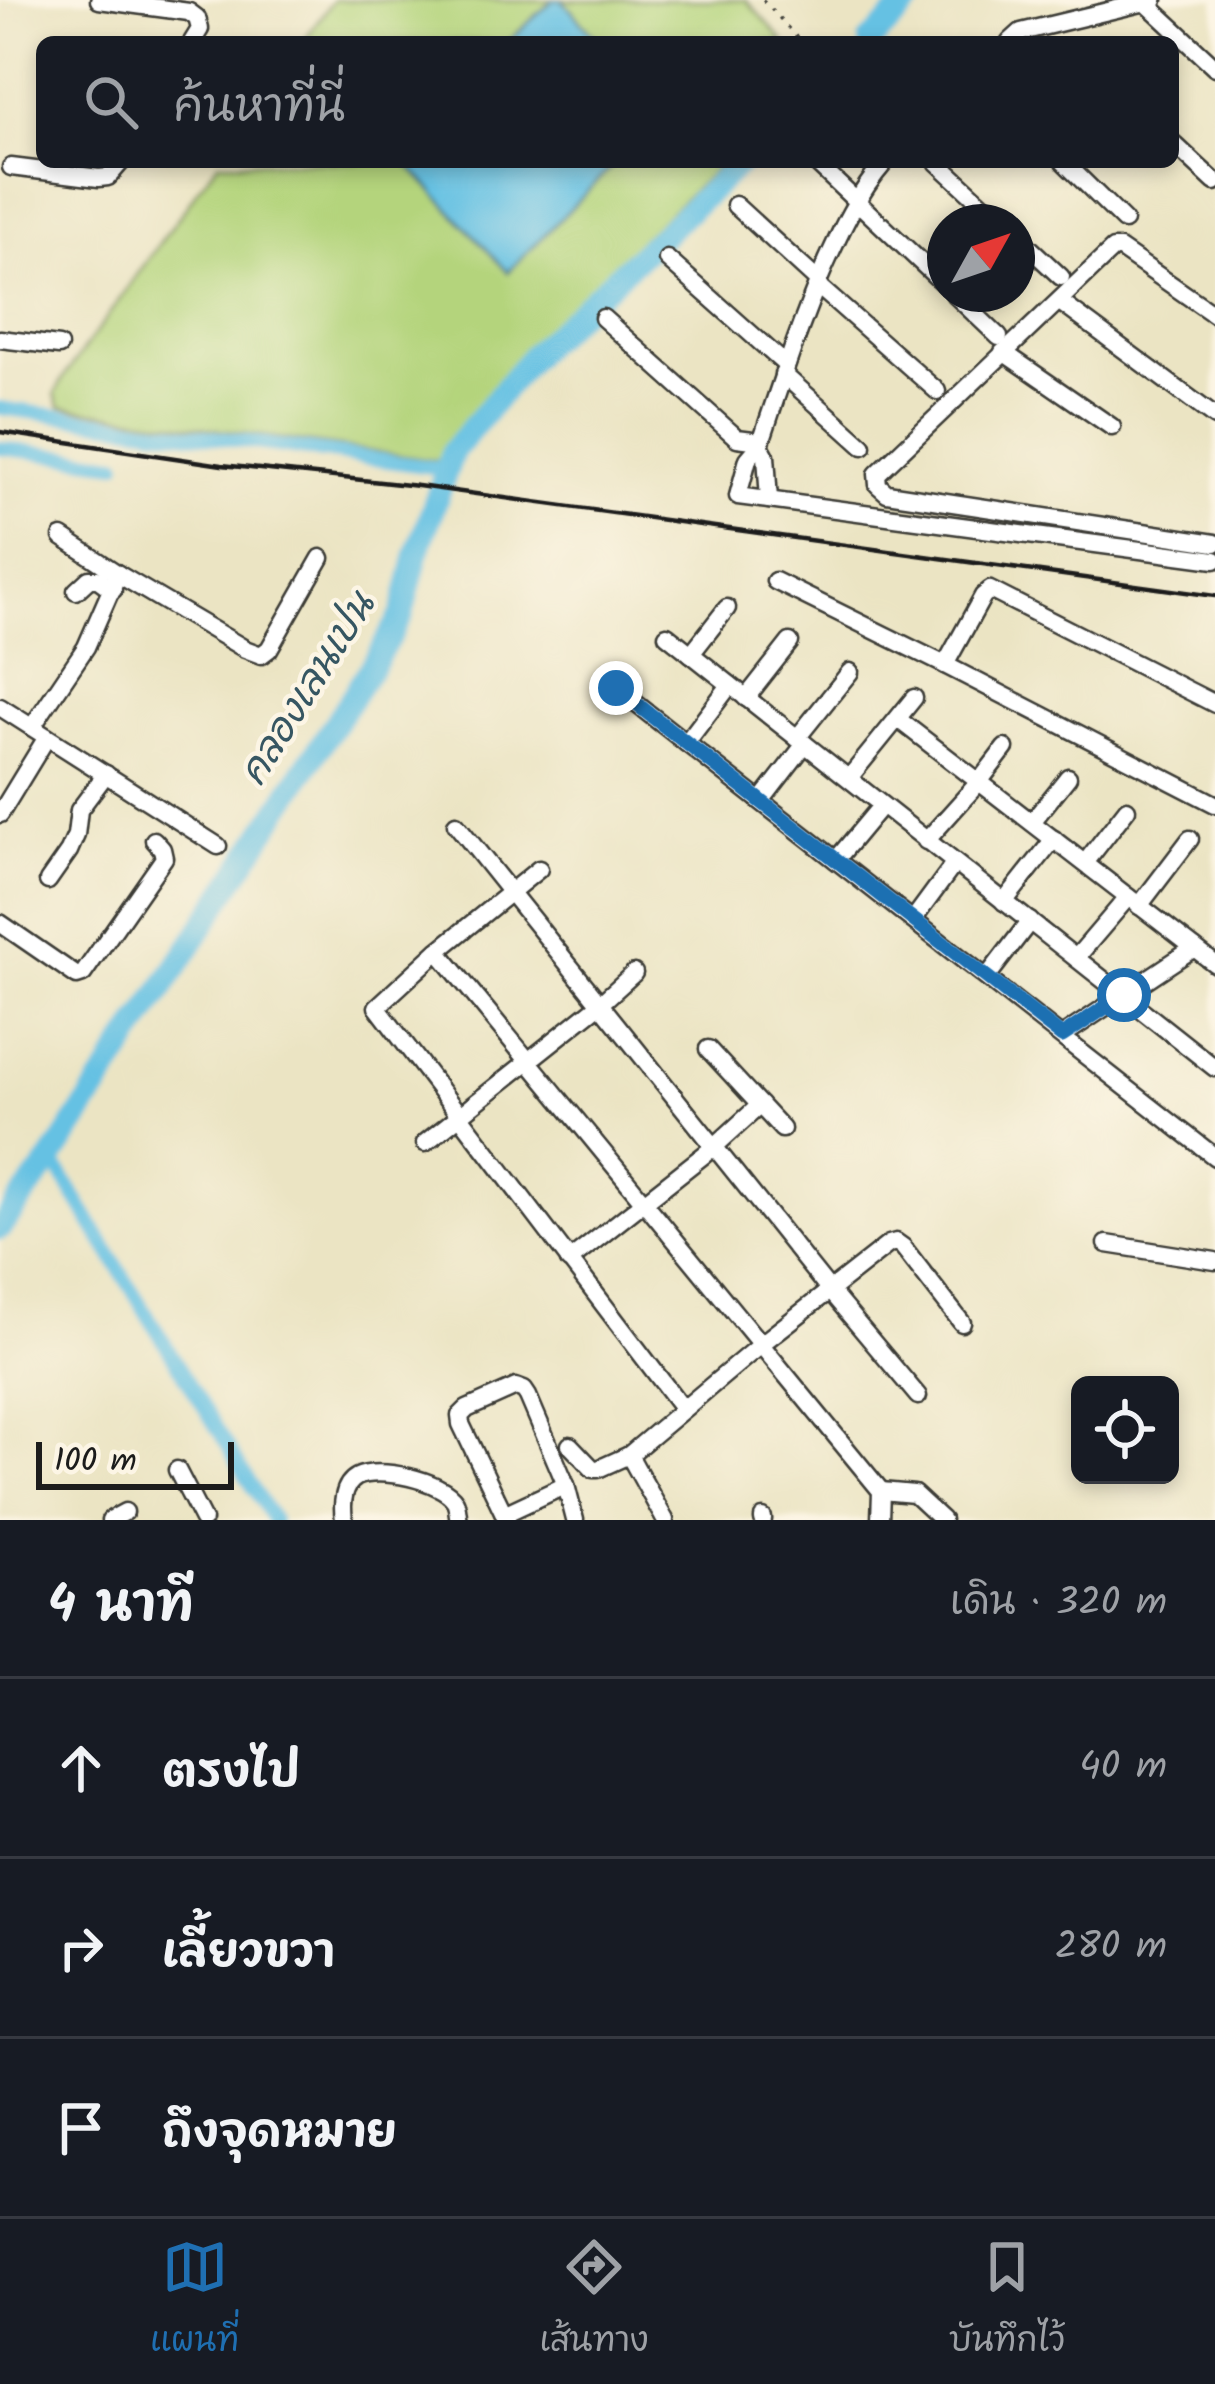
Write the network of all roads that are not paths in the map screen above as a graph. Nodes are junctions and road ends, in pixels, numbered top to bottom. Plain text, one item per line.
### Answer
1 (99, 0) edge
2 (1147, 1) edge
3 (1048, 26) junction
4 (195, 36) edge
5 (1017, 36) edge
6 (1059, 36) edge
7 (1215, 67) edge
8 (1179, 148) edge
9 (11, 167) dead end
10 (116, 168) edge
11 (822, 168) edge
12 (880, 168) edge
13 (944, 168) edge
14 (1070, 168) edge
15 (1215, 182) edge
16 (857, 200) junction
17 (982, 204) edge
18 (735, 206) dead end
19 (1124, 221) dead end
20 (1035, 253) edge
21 (667, 259) dead end
22 (927, 268) edge
23 (1061, 277) dead end
24 (818, 283) junction
25 (1060, 302) junction
26 (971, 312) edge
27 (1215, 315) edge
28 (603, 318) dead end
29 (0, 339) edge
30 (1001, 345) junction
31 (59, 346) dead end
32 (784, 370) junction
33 (937, 391) dead end
34 (1215, 416) edge
35 (1112, 427) dead end
36 (761, 443) junction
37 (863, 446) dead end
38 (769, 500) junction
39 (62, 537) dead end
40 (1215, 543) edge
41 (320, 558) dead end
42 (1215, 560) edge
43 (775, 581) dead end
44 (115, 582) junction
45 (76, 591) dead end
46 (727, 608) dead end
47 (667, 635) dead end
48 (790, 642) dead end
49 (691, 654) junction
50 (945, 664) junction
51 (850, 672) dead end
52 (730, 685) junction
53 (616, 688) dead end
54 (746, 698) junction
55 (914, 698) dead end
56 (1215, 704) edge
57 (0, 707) edge
58 (898, 720) junction
59 (39, 732) junction
60 (801, 741) junction
61 (686, 743) junction
62 (1006, 748) dead end
63 (106, 774) junction
64 (1068, 777) dead end
65 (849, 778) junction
66 (979, 782) junction
67 (761, 801) junction
68 (1215, 804) edge
69 (881, 806) junction
70 (1127, 809) dead end
71 (0, 814) edge
72 (1032, 823) junction
73 (456, 824) dead end
74 (1054, 839) junction
75 (1190, 839) dead end
76 (154, 840) dead end
77 (926, 841) junction
78 (218, 846) dead end
79 (836, 860) junction
80 (955, 863) junction
81 (1085, 863) junction
82 (539, 869) dead end
83 (48, 881) dead end
84 (511, 893) junction
85 (1004, 902) junction
86 (1133, 902) junction
87 (913, 920) junction
88 (1030, 922) junction
89 (0, 923) edge
90 (1194, 948) junction
91 (438, 951) junction
92 (1076, 958) junction
93 (1215, 964) edge
94 (634, 973) dead end
95 (987, 977) junction
96 (1124, 995) junction
97 (600, 1004) junction
98 (1062, 1036) junction
99 (708, 1049) dead end
100 (528, 1062) junction
101 (1215, 1068) edge
102 (760, 1105) junction
103 (459, 1117) junction
104 (782, 1129) dead end
105 (425, 1143) dead end
106 (714, 1147) junction
107 (1215, 1157) edge
108 (644, 1203) junction
109 (1106, 1244) dead end
110 (569, 1261) junction
111 (1215, 1261) edge
112 (829, 1291) junction
113 (962, 1323) dead end
114 (760, 1345) junction
115 (918, 1396) dead end
116 (683, 1409) junction
117 (570, 1445) dead end
118 (629, 1455) junction
119 (177, 1470) dead end
120 (566, 1486) junction
121 (881, 1491) junction
122 (506, 1517) edge
123 (203, 1520) edge
124 (344, 1520) edge
125 (459, 1520) edge
126 (575, 1520) edge
127 (665, 1520) edge
128 (880, 1520) edge
129 (942, 1520) edge

1 - 4 street
2 - 3 street
2 - 7 street
3 - 5 street
3 - 6 street
8 - 15 street
9 - 10 street
11 - 16 street
12 - 16 street
13 - 17 street
14 - 19 street
16 - 22 street
16 - 24 street
18 - 24 street
20 - 23 street
21 - 32 street
24 - 32 street
24 - 33 street
25 - 27 street
25 - 30 street
25 - 34 street
26 - 30 street
28 - 36 street
29 - 31 street
30 - 35 street
30 - 40 street
32 - 36 street
32 - 37 street
36 - 38 street
36 - 38 street
38 - 42 street
39 - 44 street
41 - 44 street
43 - 50 street
44 - 45 street
44 - 59 street
46 - 49 street
47 - 49 street
48 - 54 street
49 - 52 street
50 - 56 street
50 - 68 street
51 - 60 street
52 - 54 street
52 - 61 street
53 - 61 street
54 - 60 street
55 - 58 street
57 - 59 street
58 - 65 street
58 - 66 street
59 - 63 street
59 - 71 street
60 - 65 street
60 - 67 street
61 - 67 street
62 - 66 street
63 - 78 street
63 - 83 street
64 - 72 street
65 - 69 street
66 - 72 street
66 - 77 street
67 - 79 street
69 - 77 street
69 - 79 street
70 - 81 street
72 - 74 street
73 - 84 street
74 - 81 street
74 - 85 street
75 - 86 street
76 - 89 street
77 - 80 street
79 - 87 street
80 - 85 street
80 - 87 street
81 - 86 street
82 - 84 street
84 - 91 street
84 - 97 street
85 - 88 street
86 - 90 street
86 - 92 street
87 - 95 street
88 - 92 street
88 - 95 street
90 - 93 street
90 - 96 street
91 - 100 street
91 - 103 street
92 - 96 street
94 - 97 street
95 - 98 street
96 - 98 street
96 - 101 street
97 - 100 street
97 - 106 street
98 - 107 street
99 - 102 street
100 - 103 street
100 - 108 street
102 - 104 street
102 - 106 street
103 - 105 street
103 - 110 street
106 - 108 street
106 - 112 street
108 - 110 street
108 - 114 street
109 - 111 street
110 - 116 street
112 - 113 street
112 - 114 street
112 - 115 street
114 - 116 street
114 - 121 street
116 - 118 street
117 - 118 street
118 - 127 street
119 - 123 street
120 - 122 street
120 - 122 street
120 - 126 street
121 - 128 street
121 - 129 street
124 - 125 street

